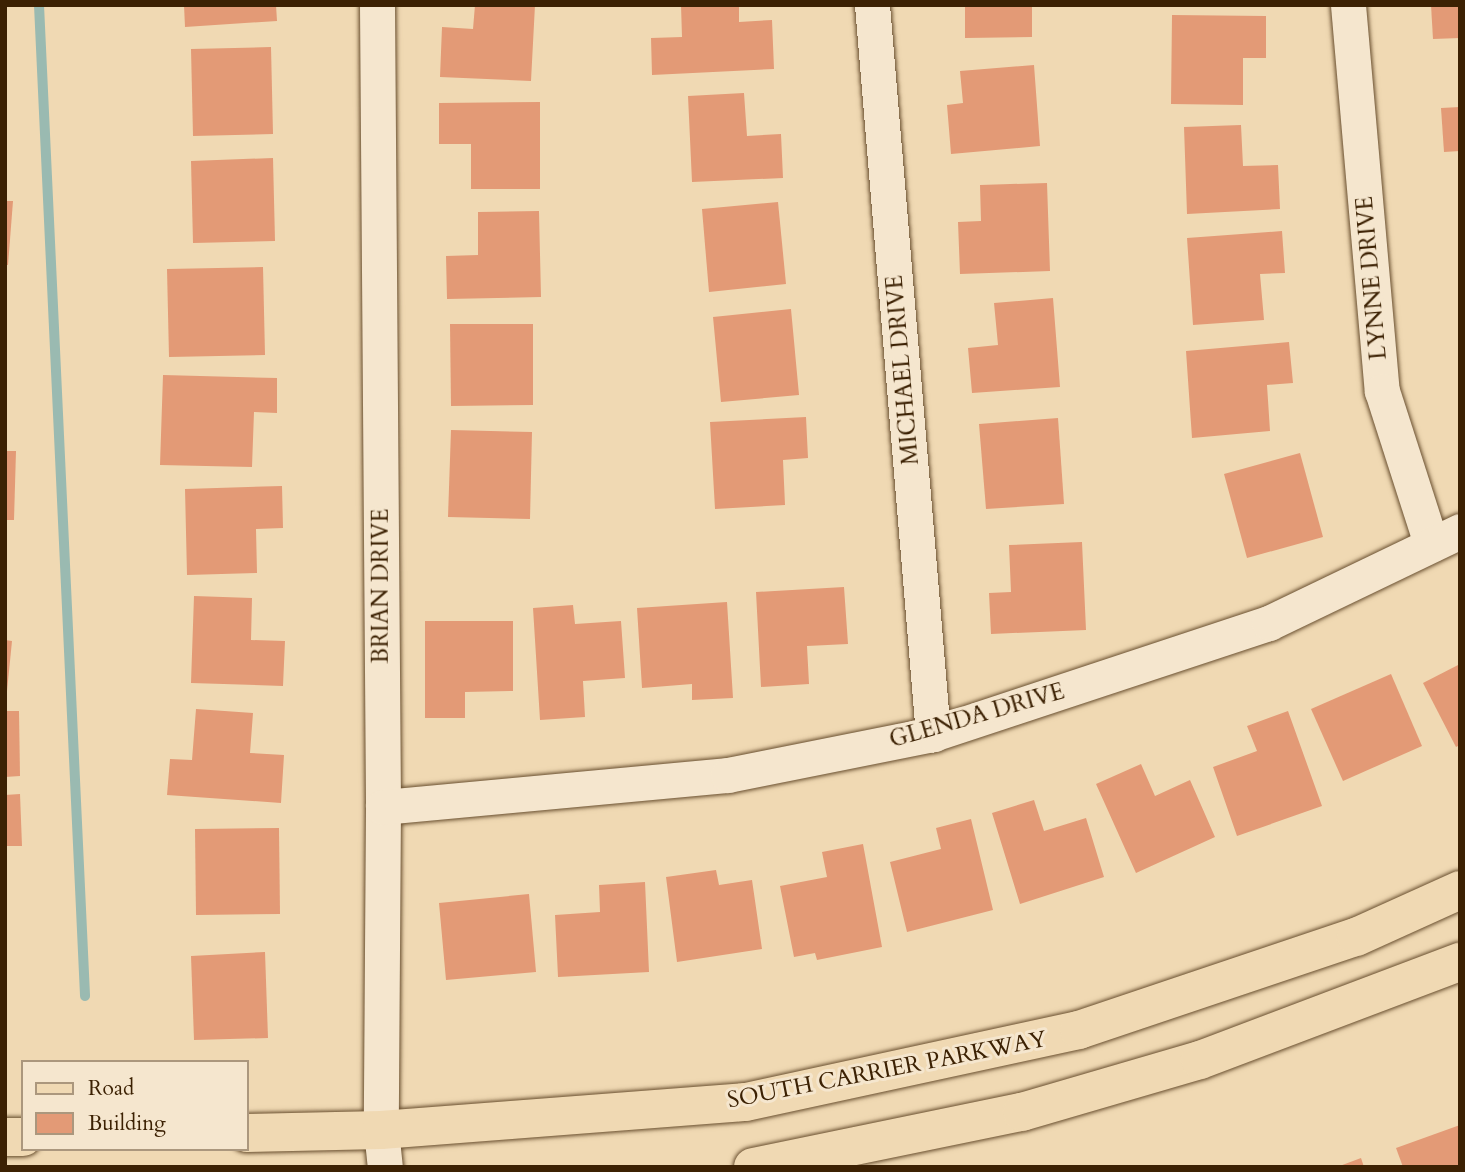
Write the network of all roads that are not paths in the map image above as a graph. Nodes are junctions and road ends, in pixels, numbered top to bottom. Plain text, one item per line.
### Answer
1 (377, 5) edge
2 (872, 5) edge
3 (1348, 5) edge
4 (1446, 537) edge
5 (933, 734) junction
6 (383, 807) junction
7 (1460, 890) edge
8 (1460, 962) edge
9 (248, 1133) edge
10 (383, 1148) edge
11 (753, 1167) edge

1 - 6 street, BRIAN DRIVE
2 - 5 street, MICHAEL DRIVE
3 - 4 street, LYNNE DRIVE
4 - 5 street, GLENDA DRIVE
5 - 6 street, GLENDA DRIVE
6 - 10 street, BRIAN DRIVE
7 - 10 main road, SOUTH CARRIER PARKWAY
8 - 11 main road
9 - 10 main road, SOUTH CARRIER PARKWAY

